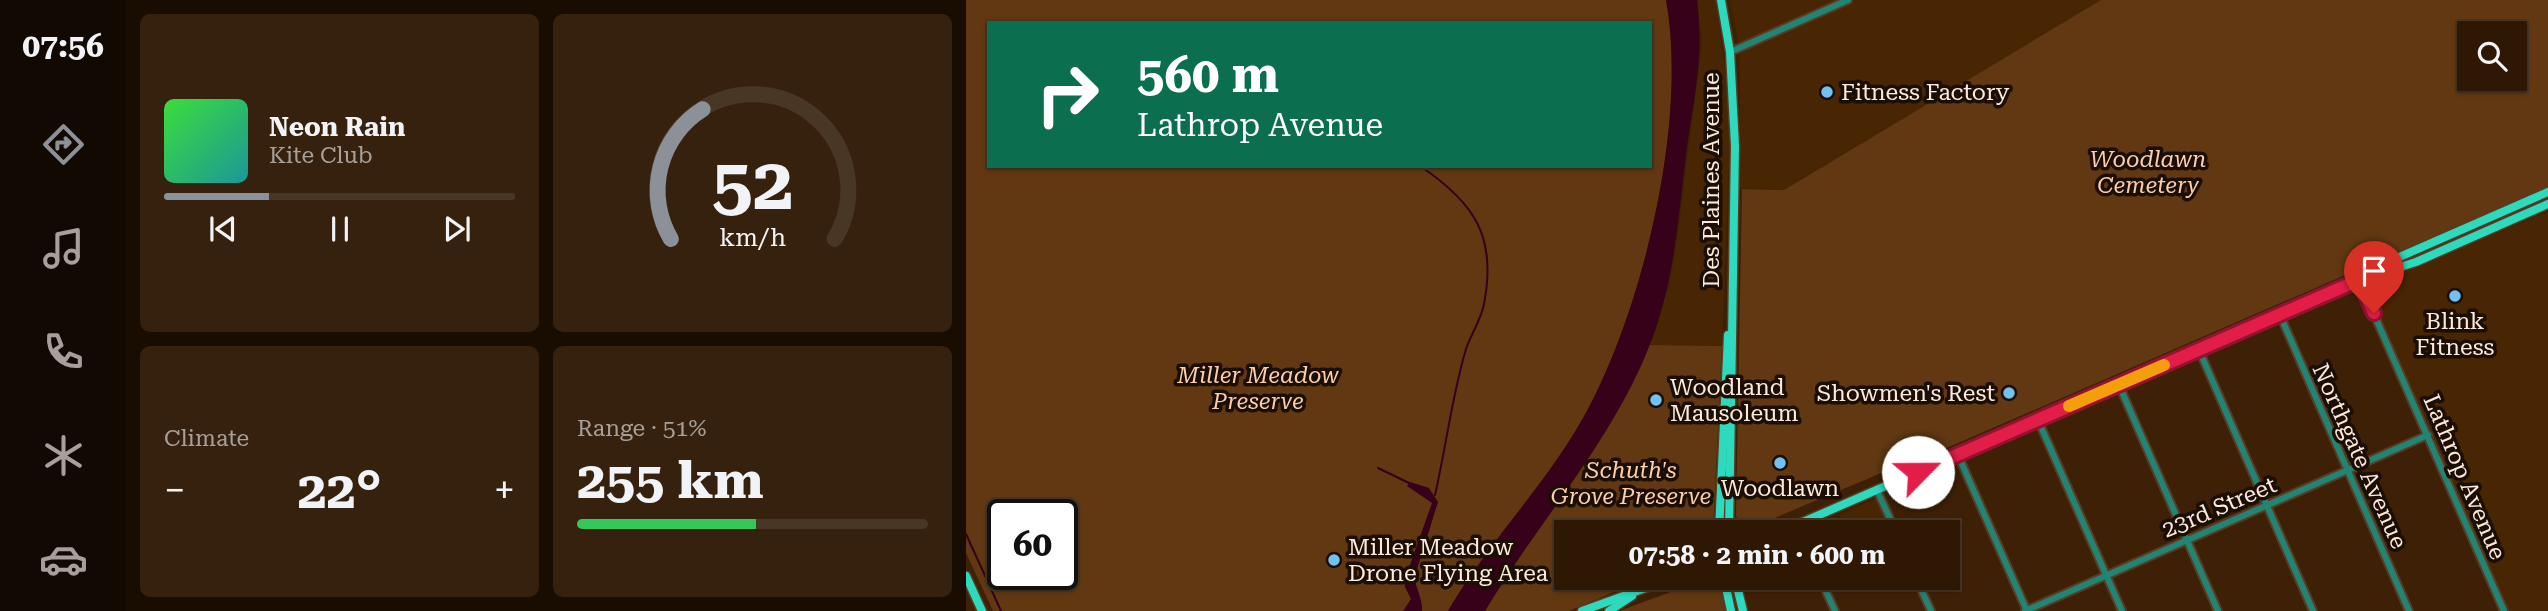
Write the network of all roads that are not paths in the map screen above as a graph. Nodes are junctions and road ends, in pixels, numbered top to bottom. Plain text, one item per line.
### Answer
1 (1721, 0) edge
2 (1848, 0) edge
3 (1730, 52) junction
4 (2548, 192) edge
5 (2548, 204) edge
6 (2359, 280) junction
7 (2280, 315) junction
8 (1730, 318) junction
9 (2199, 350) junction
10 (2119, 385) junction
11 (2038, 420) junction
12 (2428, 435) junction
13 (1958, 455) junction
14 (2348, 470) junction
15 (1877, 490) junction
16 (2267, 506) junction
17 (1719, 520) edge
18 (1729, 520) edge
19 (1815, 520) edge
20 (1891, 520) edge
21 (2187, 540) junction
22 (2106, 575) junction
23 (966, 576) edge
24 (1727, 590) edge
25 (1738, 590) edge
26 (1825, 590) edge
27 (1921, 590) edge
28 (1641, 591) joint
29 (982, 611) edge
30 (1581, 611) edge
31 (1608, 611) edge
32 (1731, 611) edge
33 (1743, 611) edge
34 (1835, 611) edge
35 (1931, 611) edge
36 (2026, 611) edge
37 (2122, 611) edge
38 (2218, 611) edge
39 (2314, 611) edge
40 (2409, 611) edge
41 (2504, 611) edge

1 - 3 main road, Des Plaines Avenue
2 - 3 street
3 - 8 main road, Des Plaines Avenue
4 - 6 main road
5 - 6 main road
6 - 7 main road
6 - 12 street, Lathrop Avenue
7 - 9 main road
7 - 14 street, Northgate Avenue
8 - 17 main road, Des Plaines Avenue
8 - 18 main road, Des Plaines Avenue
9 - 10 main road
9 - 16 street
10 - 11 main road
10 - 21 street
11 - 13 main road
11 - 22 street
12 - 14 street, 23rd Street
12 - 41 street, Lathrop Avenue
13 - 15 main road
13 - 36 street
14 - 16 street, 23rd Street
14 - 40 street, Northgate Avenue
15 - 19 main road
15 - 20 street
16 - 21 street, 23rd Street
16 - 39 street
21 - 22 street, 23rd Street
21 - 38 street
22 - 36 street, 23rd Street
22 - 37 street
23 - 29 main road
24 - 32 main road
25 - 33 main road
26 - 34 street
27 - 35 street
28 - 30 main road
28 - 31 main road

